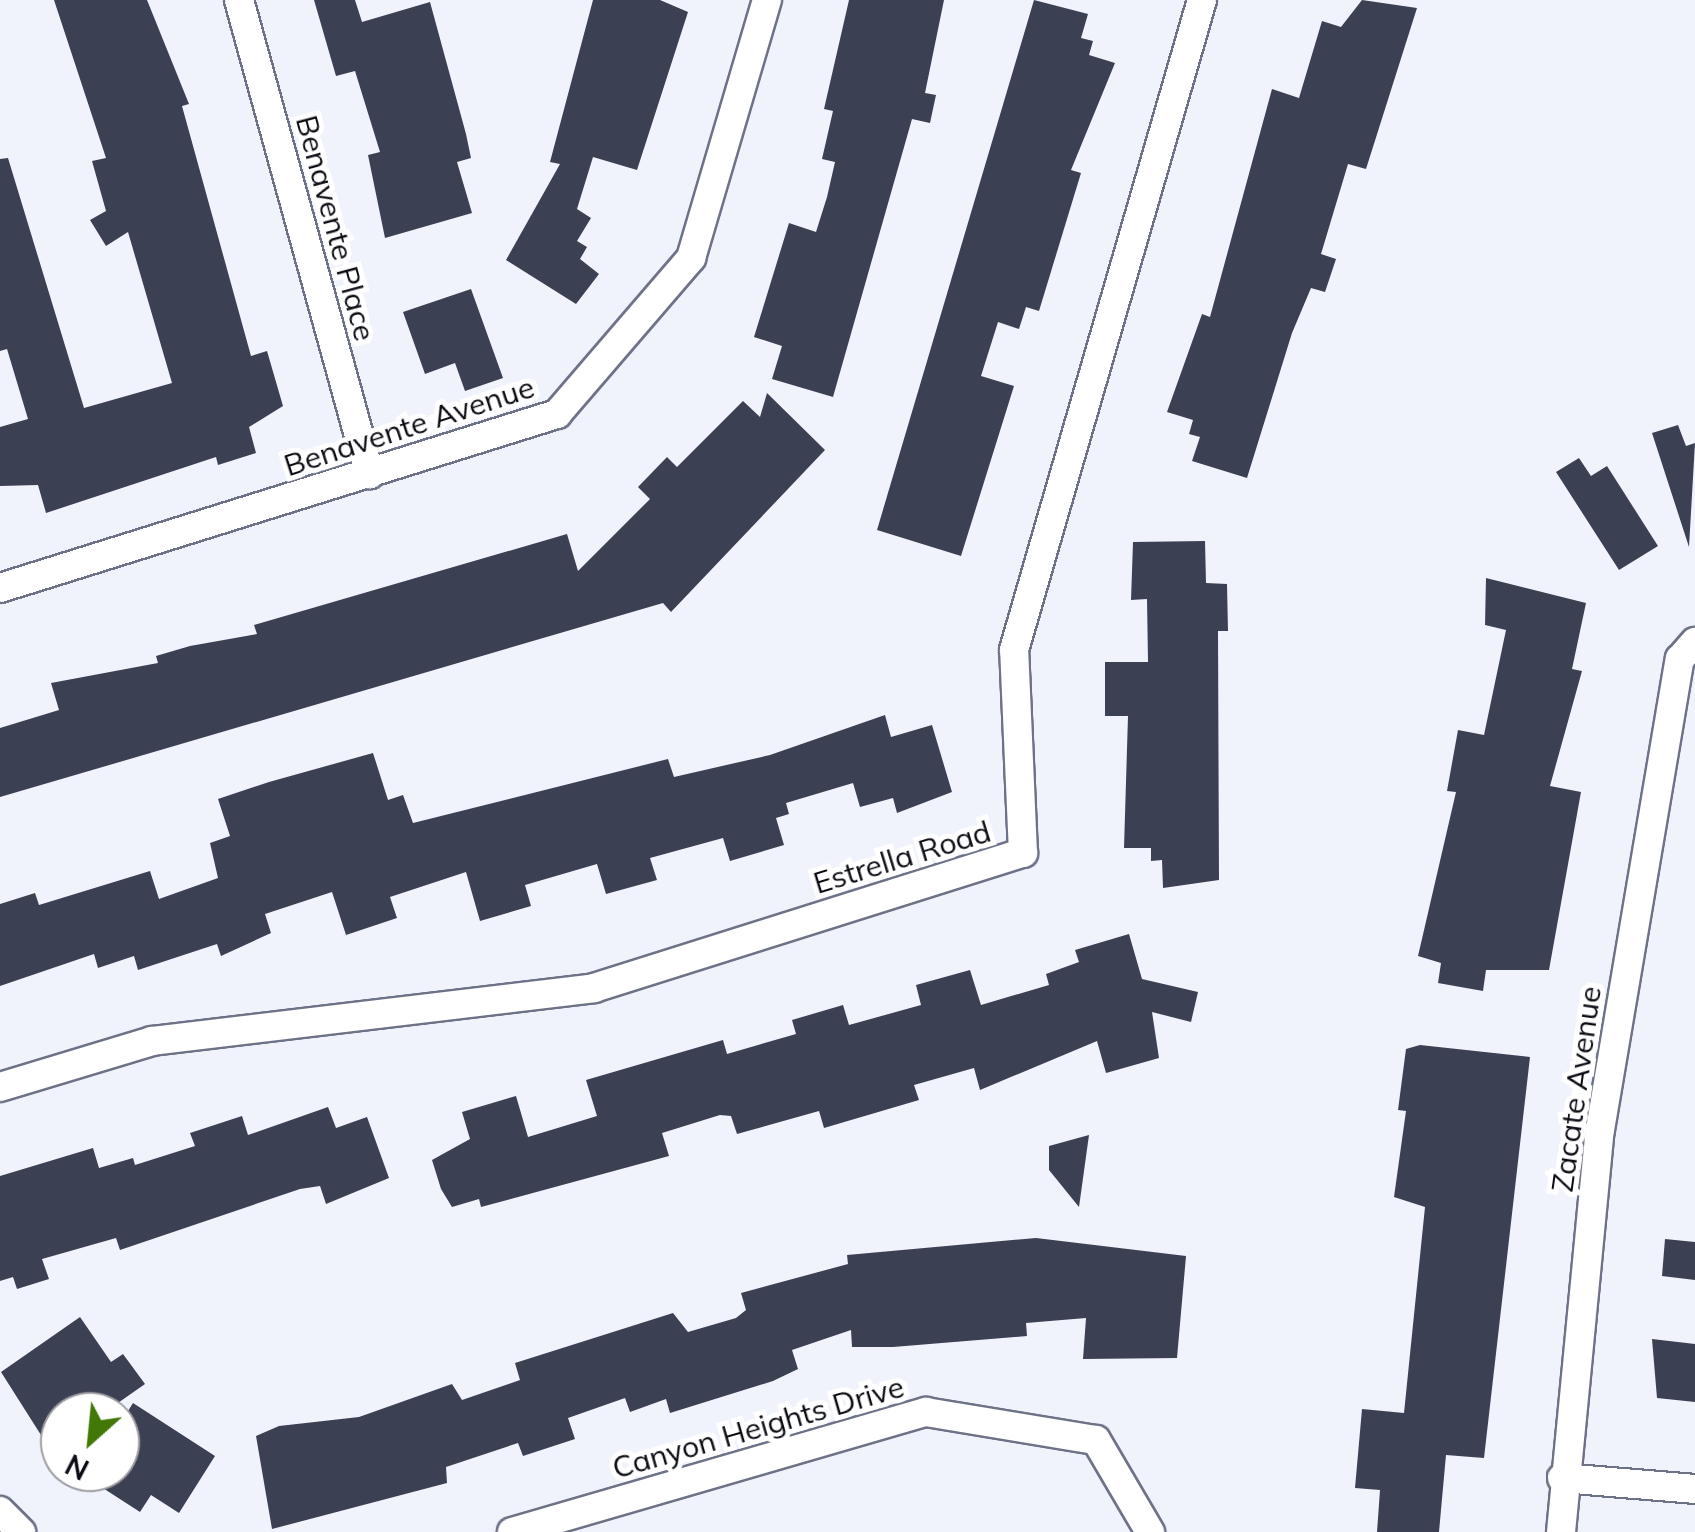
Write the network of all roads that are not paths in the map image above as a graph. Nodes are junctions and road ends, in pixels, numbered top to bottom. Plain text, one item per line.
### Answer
1 (240, 0) edge
2 (766, 0) edge
3 (1202, 0) edge
4 (370, 474) junction
5 (0, 588) edge
6 (1690, 656) edge
7 (0, 1087) edge
8 (1562, 1478) junction
9 (1695, 1488) edge
10 (0, 1511) edge
11 (21, 1532) edge
12 (512, 1532) edge
13 (1150, 1532) edge
14 (1561, 1532) edge

1 - 4 street, Benavente Place
2 - 4 street, Benavente Avenue
3 - 7 street, Estrella Road
4 - 5 street, Benavente Avenue
6 - 8 street, Zacate Avenue
8 - 9 street
8 - 14 street, Zacate Avenue
10 - 11 street
12 - 13 street, Canyon Heights Drive

